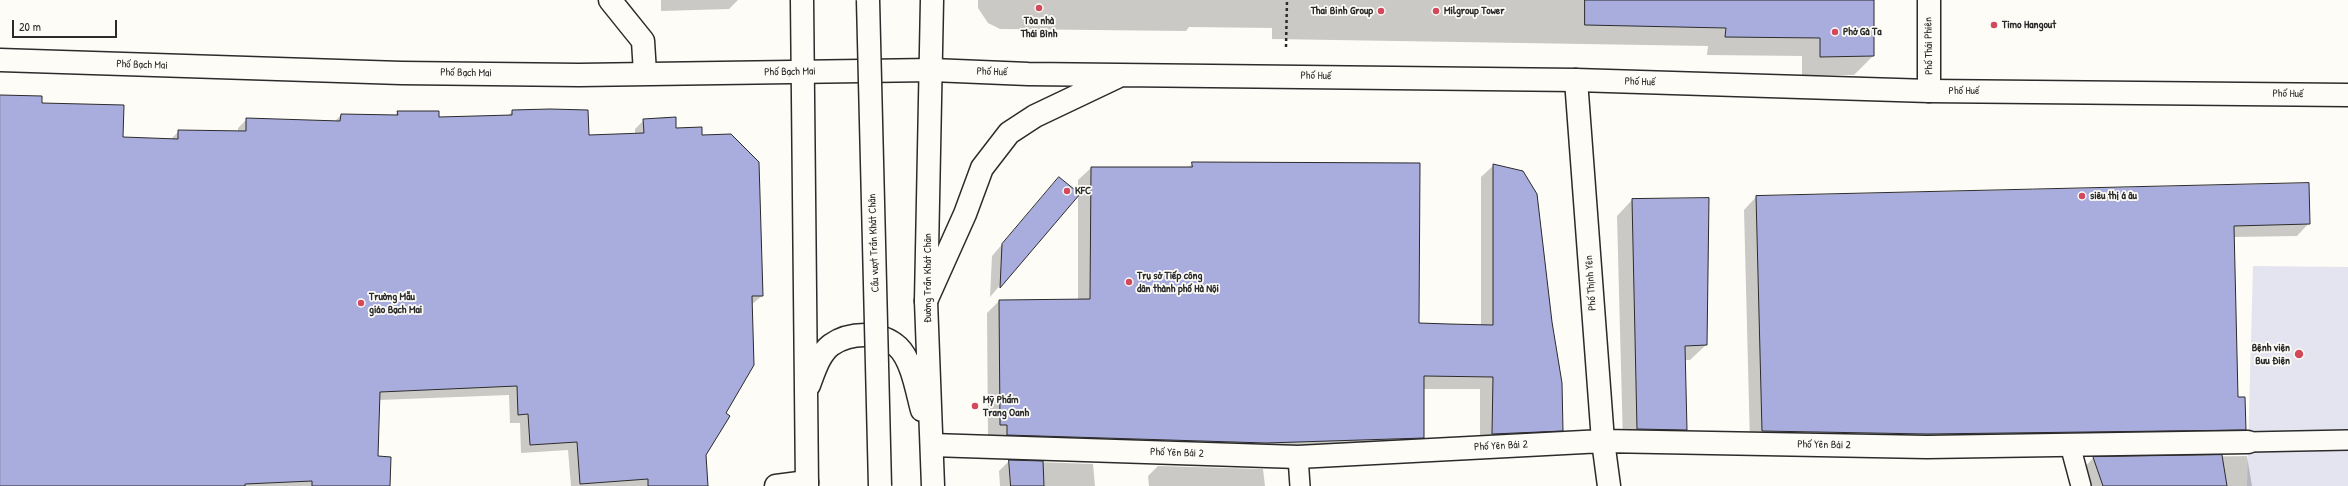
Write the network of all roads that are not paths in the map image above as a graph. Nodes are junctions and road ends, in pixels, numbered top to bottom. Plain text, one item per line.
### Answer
1 (610, 0) edge
2 (802, 0) edge
3 (868, 0) edge
4 (932, 0) edge
5 (1929, 0) edge
6 (0, 60) edge
7 (932, 70) junction
8 (803, 72) junction
9 (645, 73) junction
10 (1123, 74) junction
11 (1576, 80) junction
12 (1930, 91) junction
13 (2348, 95) edge
14 (926, 301) junction
15 (806, 392) junction
16 (2348, 440) edge
17 (1603, 441) junction
18 (2248, 442) joint
19 (932, 445) junction
20 (2070, 445) junction
21 (1298, 457) junction
22 (807, 484) edge
23 (776, 486) edge
24 (880, 486) edge
25 (933, 486) edge
26 (1300, 486) edge
27 (1609, 486) edge
28 (2081, 486) edge

1 - 9 main road
2 - 8 main road
3 - 24 main road, Cầu vượt Trần Khát Chân, bridge
4 - 7 main road, Đường Trần Khát Chân
5 - 12 main road, Phố Thái Phiên
6 - 9 main road, Phố Bạch Mai
7 - 8 main road, Phố Bạch Mai
7 - 10 main road, Phố Huế
7 - 14 main road, Đường Trần Khát Chân
8 - 9 main road, Phố Bạch Mai
8 - 15 main road
10 - 11 main road, Phố Huế
10 - 14 main road
11 - 12 main road, Phố Huế
11 - 17 main road, Phố Thịnh Yên
12 - 13 main road, Phố Huế
14 - 19 main road, Đường Trần Khát Chân
15 - 19 main road
15 - 22 main road
16 - 18 lane
17 - 20 main road, Phố Yên Bái 2
17 - 21 main road, Phố Yên Bái 2
17 - 27 main road, Phố Thịnh Yên
18 - 20 main road, Phố Yên Bái 2
19 - 21 main road, Phố Yên Bái 2
19 - 25 main road, Đường Trần Khát Chân
20 - 28 lane
21 - 26 lane
22 - 23 main road

